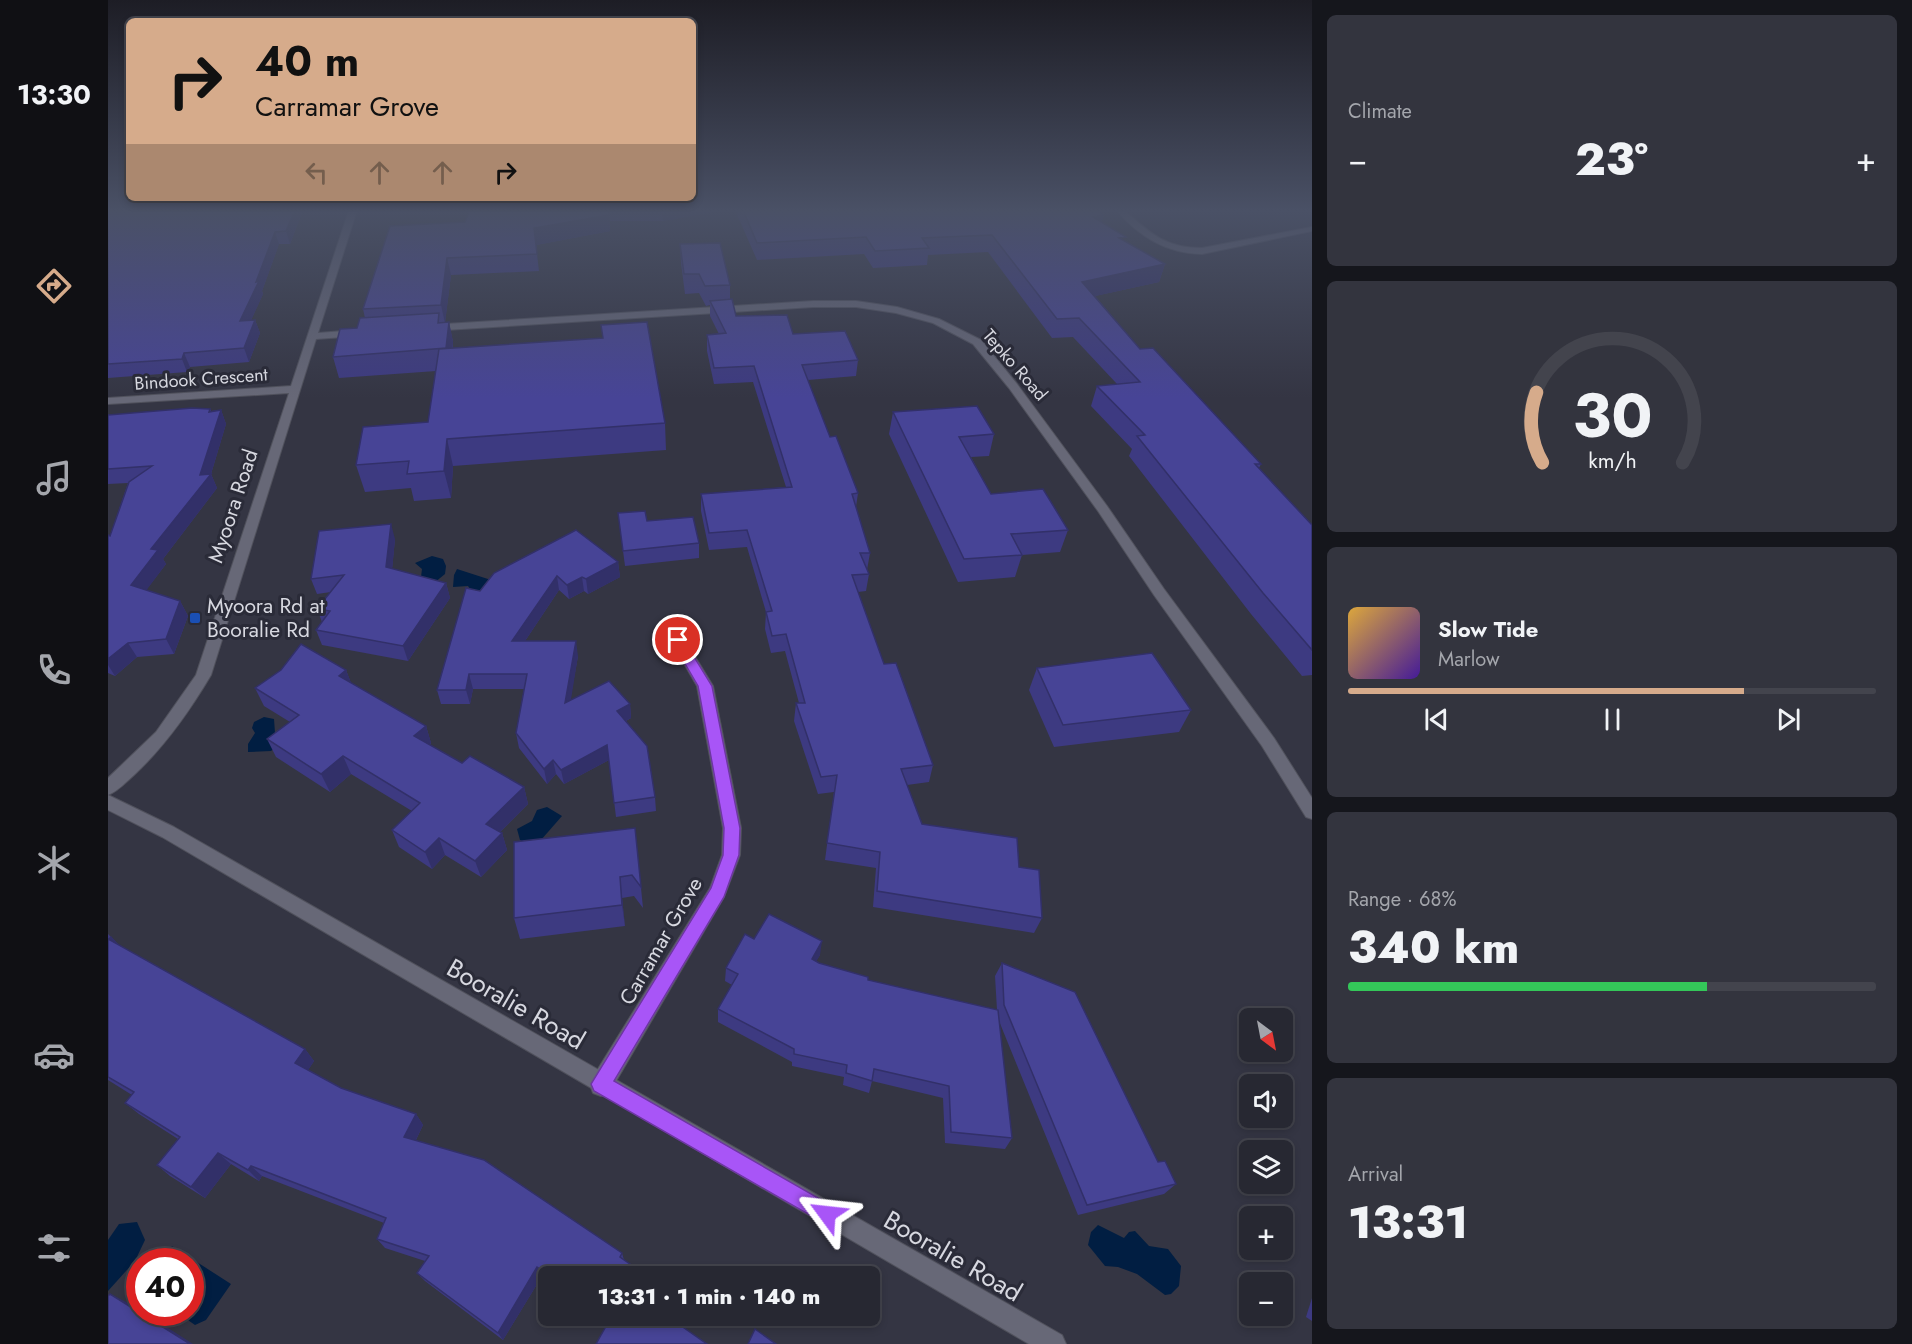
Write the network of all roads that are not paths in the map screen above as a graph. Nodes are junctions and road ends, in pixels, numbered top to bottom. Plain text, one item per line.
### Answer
1 (333, 273) edge
2 (411, 330) edge
3 (364, 333) edge
4 (312, 336) junction
5 (295, 389) junction
6 (108, 401) edge
7 (678, 640) dead end
8 (108, 788) edge
9 (108, 802) edge
10 (1312, 812) edge
11 (601, 1084) junction
12 (1053, 1344) edge

1 - 4 street, Myoora Road
2 - 10 street, Tepko Road
3 - 4 street
4 - 5 street, Myoora Road
5 - 6 street, Bindook Crescent
5 - 8 street, Myoora Road
7 - 11 street, Carramar Grove
9 - 11 street, Booralie Road
11 - 12 street, Booralie Road

